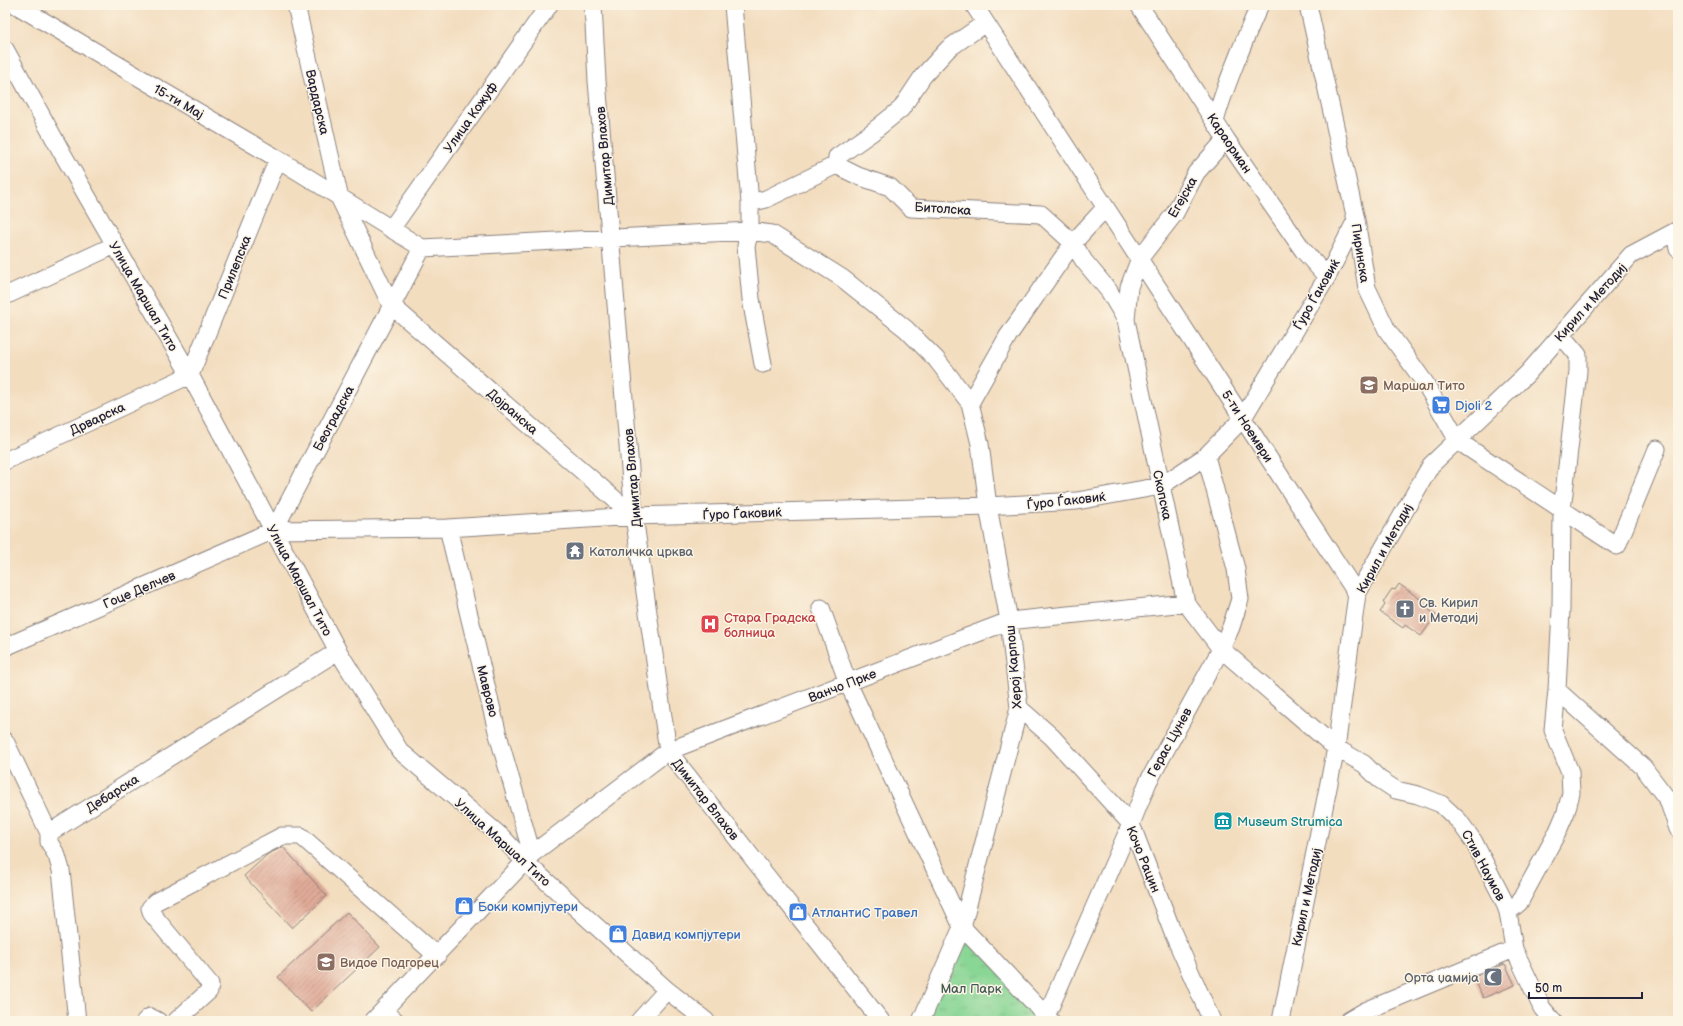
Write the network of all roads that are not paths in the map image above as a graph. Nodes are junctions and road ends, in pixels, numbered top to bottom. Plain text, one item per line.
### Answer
1 (16, 5) edge
2 (296, 5) edge
3 (550, 5) edge
4 (593, 5) edge
5 (733, 5) edge
6 (974, 5) edge
7 (1139, 5) edge
8 (1260, 5) edge
9 (1308, 5) edge
10 (985, 23) junction
11 (5, 49) edge
12 (1215, 122) junction
13 (1226, 139) junction
14 (278, 159) junction
15 (836, 165) junction
16 (340, 199) junction
17 (750, 202) junction
18 (1105, 208) junction
19 (1356, 220) junction
20 (391, 229) junction
21 (750, 231) junction
22 (1677, 231) edge
23 (611, 239) junction
24 (1073, 243) junction
25 (115, 245) junction
26 (422, 248) junction
27 (1678, 249) edge
28 (1140, 258) junction
29 (1327, 277) junction
30 (5, 296) edge
31 (392, 305) junction
32 (1126, 320) junction
33 (1561, 335) junction
34 (763, 364) dead end
35 (190, 375) junction
36 (970, 403) junction
37 (1243, 418) junction
38 (1458, 440) junction
39 (1657, 449) dead end
40 (1206, 456) junction
41 (5, 461) edge
42 (1161, 486) junction
43 (988, 506) junction
44 (1562, 510) junction
45 (634, 516) junction
46 (448, 528) junction
47 (274, 530) junction
48 (1357, 594) junction
49 (1186, 603) junction
50 (821, 608) dead end
51 (1009, 621) junction
52 (5, 647) edge
53 (1221, 649) junction
54 (338, 651) junction
55 (848, 683) junction
56 (1557, 690) junction
57 (1019, 708) junction
58 (5, 741) edge
59 (1336, 748) junction
60 (668, 750) junction
61 (1131, 824) junction
62 (1678, 829) edge
63 (50, 833) junction
64 (529, 858) junction
65 (1508, 912) junction
66 (962, 927) junction
67 (1514, 949) junction
68 (437, 956) junction
69 (667, 990) junction
70 (384, 1018) edge
71 (1047, 1019) edge
72 (78, 1021) edge
73 (145, 1021) edge
74 (158, 1021) edge
75 (176, 1021) edge
76 (639, 1021) edge
77 (706, 1021) edge
78 (881, 1021) edge
79 (921, 1021) edge
80 (1212, 1021) edge
81 (1281, 1021) edge
82 (1348, 1021) edge
83 (1553, 1021) edge

1 - 14 street, 15-ти Мај
2 - 16 street, Вардарска
3 - 20 street, Улица Кожуф
4 - 23 street, Димитар Влахов
5 - 17 street
6 - 10 street
7 - 12 street, Караорман
8 - 12 street
9 - 19 street, Пиринска
10 - 15 street
10 - 18 street
11 - 25 street, Улица Маршал Тито
12 - 13 street, Караорман
13 - 28 street, Егејска
13 - 29 street, Караорман
14 - 16 street, 15-ти Мај
14 - 35 street, Прилепска
15 - 17 street
15 - 24 street, Битолска
16 - 20 street, 15-ти Мај
16 - 31 street, Вардарска
17 - 21 street
18 - 24 street
18 - 28 street
19 - 29 street, Ѓуро Ѓаковиќ
19 - 38 street, Пиринска
20 - 26 street, 15-ти Мај
21 - 23 street
21 - 34 street
21 - 36 street
22 - 27 street
22 - 33 street, Кирил и Методиј
23 - 26 street
23 - 45 street, Димитар Влахов
24 - 32 street, Скопска
24 - 36 street
25 - 30 street
25 - 35 street, Улица Маршал Тито
26 - 31 street, Београдска
28 - 32 street, Егејска
28 - 37 street, 5-ти Ноември
29 - 37 street, Ѓуро Ѓаковиќ
31 - 45 street, Дојранска
31 - 47 street, Београдска
32 - 42 street, Скопска
33 - 38 street, Кирил и Методиј
33 - 44 street
35 - 41 street, Дрварска
35 - 47 street, Улица Маршал Тито
36 - 43 street, Херој Карпош
37 - 40 street, Ѓуро Ѓаковиќ
37 - 48 street, 5-ти Ноември
38 - 44 street, Пиринска
38 - 48 street, Кирил и Методиј
39 - 44 street, Пиринска
40 - 42 street, Ѓуро Ѓаковиќ
40 - 53 street, Герас Цунев
42 - 43 street, Ѓуро Ѓаковиќ
42 - 49 street, Скопска
43 - 45 street, Ѓуро Ѓаковиќ
43 - 51 street, Херој Карпош
44 - 56 street
45 - 46 street, Ѓуро Ѓаковиќ
45 - 60 street, Димитар Влахов
46 - 47 street, Ѓуро Ѓаковиќ
46 - 64 street, Маврово
47 - 52 street, Гоце Делчев
47 - 54 street, Улица Маршал Тито
48 - 59 street, Кирил и Методиј
49 - 51 street, Ванчо Прке
49 - 53 street, Скопска
50 - 55 street
51 - 55 street, Ванчо Прке
51 - 57 street, Херој Карпош
53 - 59 street, Скопска
53 - 61 street, Герас Цунев
54 - 63 street, Дебарска
54 - 64 street, Улица Маршал Тито
55 - 60 street, Ванчо Прке
55 - 66 street
56 - 62 street
56 - 65 street
57 - 61 street, Кочо Рацин
57 - 66 street, Херој Карпош
58 - 63 street
59 - 65 street, Стив Наумов
59 - 81 street, Кирил и Методиј
60 - 64 street, Ванчо Прке
60 - 78 street, Димитар Влахов
61 - 71 street, Герас Цунев
61 - 80 street, Кочо Рацин
63 - 72 street
64 - 68 street, Ванчо Прке
64 - 69 street, Улица Маршал Тито
65 - 67 street, Стив Наумов
66 - 71 street
66 - 79 street, Херој Карпош
67 - 82 street
67 - 83 street, Стив Наумов
68 - 70 street, Ванчо Прке
68 - 75 street
69 - 76 street
69 - 77 street, Улица Маршал Тито
73 - 74 street

